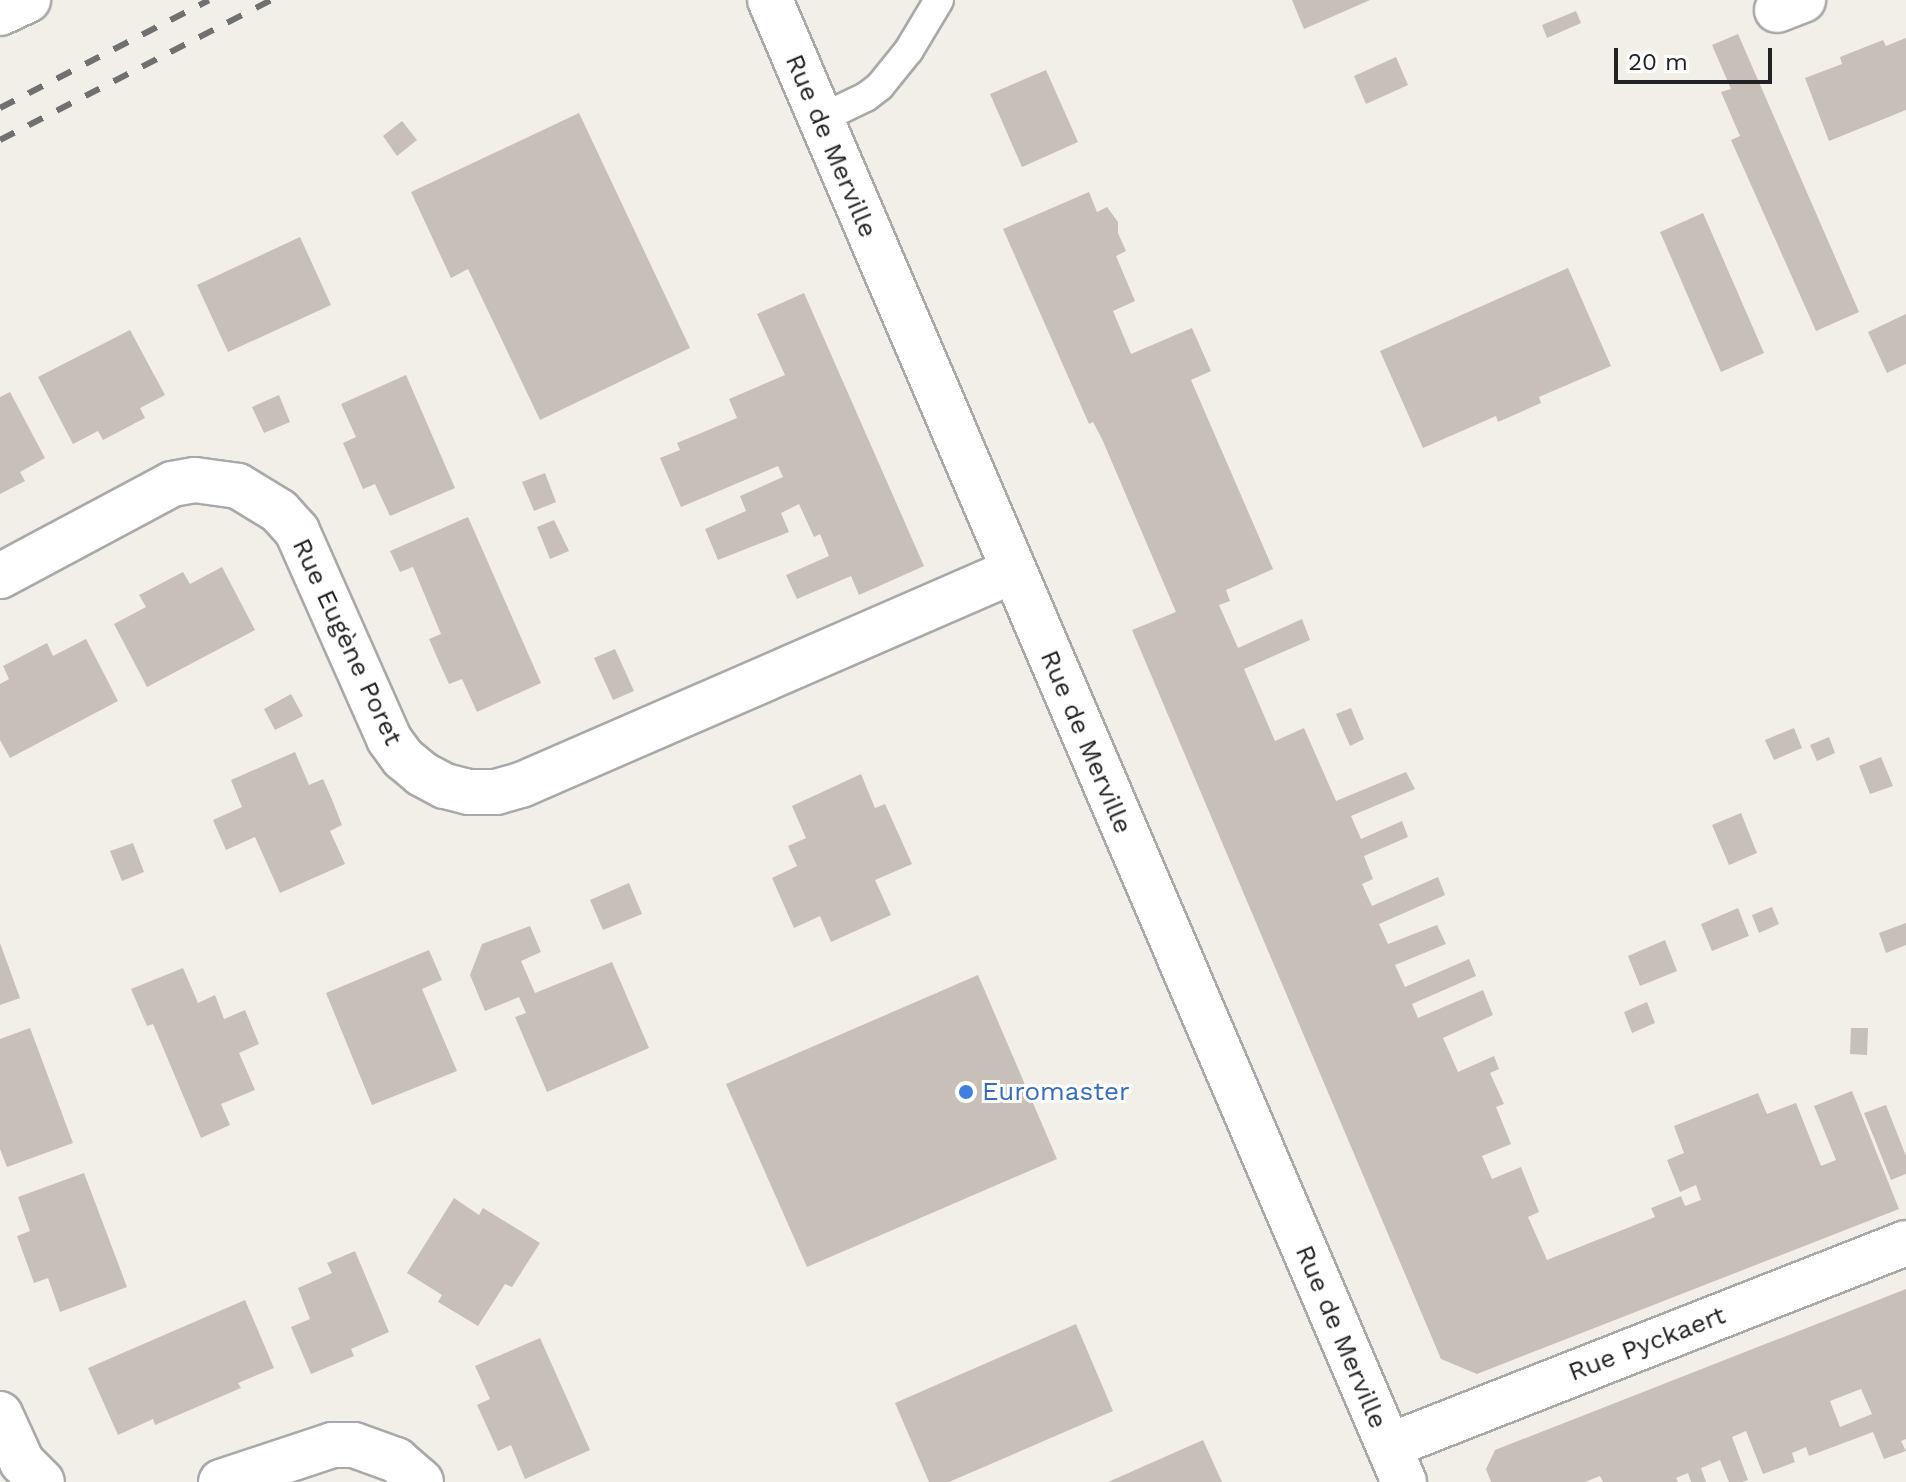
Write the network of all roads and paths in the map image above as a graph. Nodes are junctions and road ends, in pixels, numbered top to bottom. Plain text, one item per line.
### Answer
1 (28, 0) edge
2 (770, 0) edge
3 (939, 0) edge
4 (0, 13) edge
5 (820, 119) junction
6 (1013, 571) junction
7 (0, 576) edge
8 (1906, 1243) edge
9 (0, 1414) edge
10 (1396, 1464) edge
11 (42, 1482) edge
12 (221, 1482) edge
13 (421, 1482) edge

1 - 4 street
2 - 5 street, Rue de Merville
3 - 5 lane
5 - 6 street, Rue de Merville
6 - 7 street, Rue Eugène Poret
6 - 10 street, Rue de Merville
8 - 10 street, Rue Pyckaert
9 - 11 street
12 - 13 street

